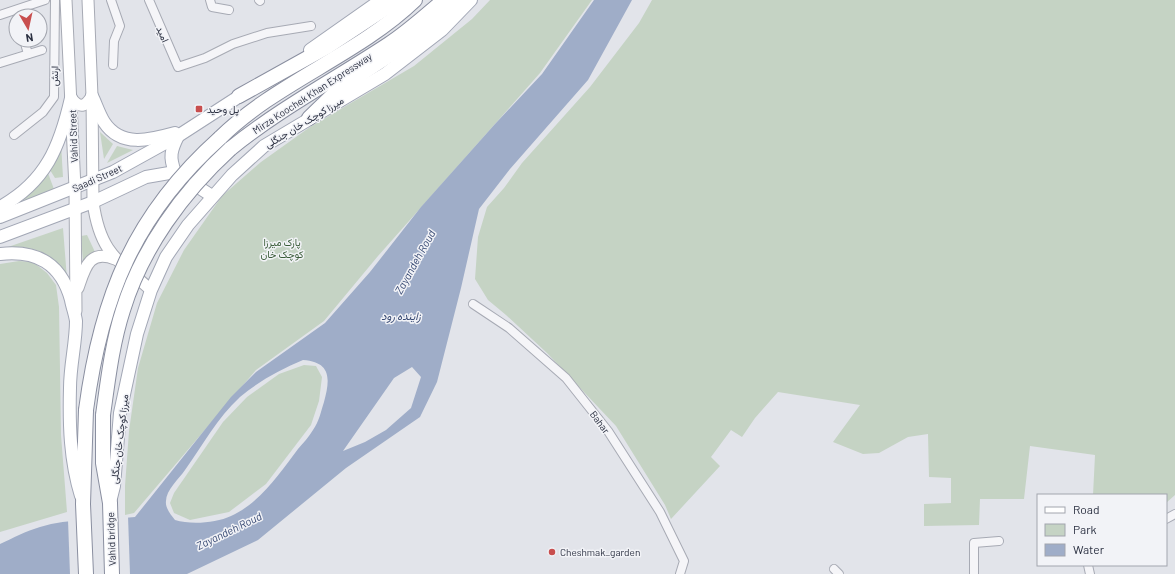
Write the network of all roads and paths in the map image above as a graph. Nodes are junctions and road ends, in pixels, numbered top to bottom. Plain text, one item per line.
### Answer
1 (45, 0) edge
2 (55, 0) edge
3 (66, 0) edge
4 (88, 0) edge
5 (111, 0) edge
6 (149, 0) edge
7 (210, 0) edge
8 (381, 0) edge
9 (398, 0) edge
10 (415, 0) edge
11 (444, 0) edge
12 (458, 0) edge
13 (471, 0) edge
14 (28, 8) edge
15 (229, 10) dead end
16 (312, 26) dead end
17 (26, 48) edge
18 (42, 50) dead end
19 (28, 54) junction
20 (0, 63) edge
21 (113, 65) dead end
22 (92, 96) junction
23 (239, 96) junction
24 (71, 98) junction
25 (309, 118) junction
26 (190, 129) junction
27 (14, 135) dead end
28 (178, 136) junction
29 (175, 172) junction
30 (93, 181) junction
31 (75, 188) junction
32 (212, 196) junction
33 (93, 202) junction
34 (0, 206) edge
35 (74, 210) junction
36 (0, 218) edge
37 (0, 237) edge
38 (0, 254) edge
39 (115, 259) junction
40 (151, 290) junction
41 (76, 292) junction
42 (473, 304) dead end
43 (76, 320) junction
44 (103, 415) joint
45 (110, 503) junction
46 (83, 504) junction
47 (999, 540) dead end
48 (86, 574) edge
49 (112, 574) edge
50 (680, 574) edge
51 (974, 574) edge

1 - 14 street
2 - 27 street, ارتش
3 - 24 main road, Vahid Street
4 - 22 main road, Vahid Street
5 - 21 street
6 - 16 street, امید
7 - 15 street
8 - 23 main road
9 - 23 highway
10 - 46 highway, Mirza Koochek Khan Expressway, bridge
11 - 44 highway, Mirza Koochek Khan Expressway, bridge
12 - 25 highway
13 - 25 main road, میرزا کوچک خان جنگلی
17 - 19 street
18 - 19 street
19 - 20 street
22 - 24 main road
22 - 26 main road
22 - 30 main road, Vahid Street
23 - 26 main road
24 - 31 main road, Vahid Street
24 - 34 main road
25 - 32 main road, میرزا کوچک خان جنگلی
26 - 28 main road, Saadi Street
28 - 29 main road
28 - 30 main road, Saadi Street
29 - 32 main road
29 - 33 main road, Saadi Street
30 - 31 main road, Saadi Street
30 - 33 main road, Vahid Street
31 - 35 main road, Vahid Street
31 - 36 main road, Saadi Street
32 - 40 main road, میرزا کوچک خان جنگلی
33 - 35 main road, Saadi Street
33 - 39 main road, Vahid Street
35 - 37 main road, Saadi Street
35 - 41 main road, Vahid Street
38 - 43 main road
39 - 40 main road, Vahid Street
39 - 41 main road
40 - 45 main road, میرزا کوچک خان جنگلی
41 - 43 main road, Vahid Street
42 - 50 street, Bahar
43 - 46 main road
44 - 45 highway, Vahid bridge
45 - 49 highway, Vahid bridge
46 - 48 highway
47 - 51 street

